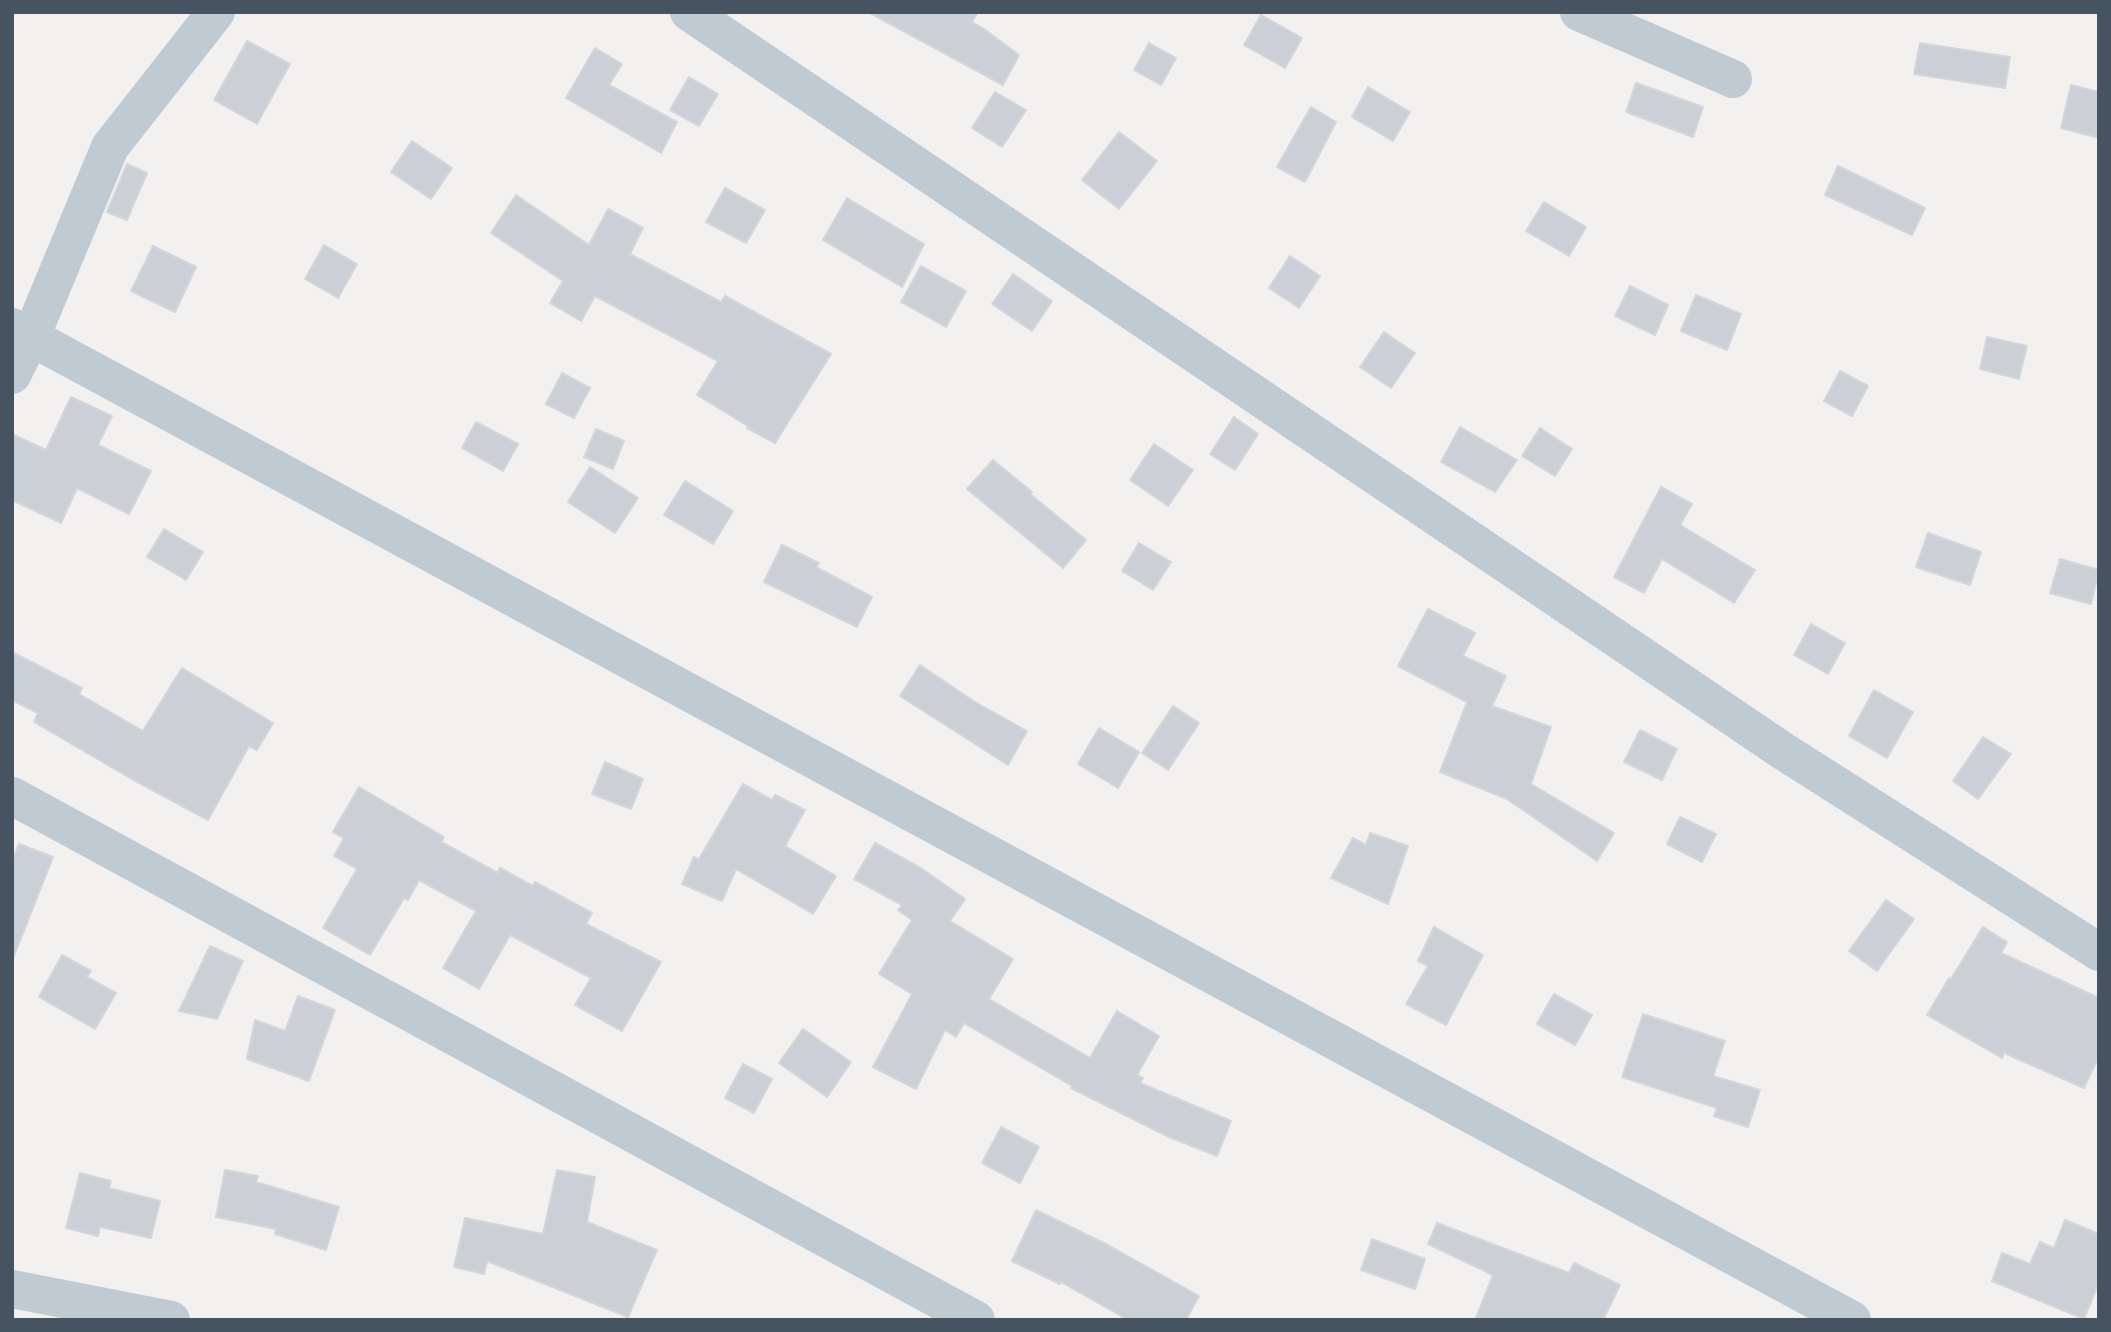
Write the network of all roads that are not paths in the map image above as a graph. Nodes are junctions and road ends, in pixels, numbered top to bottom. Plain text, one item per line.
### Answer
1 (216, 12) edge
2 (689, 12) edge
3 (1579, 12) edge
4 (1733, 79) dead end
5 (22, 332) edge
6 (12, 375) edge
7 (12, 796) edge
8 (2099, 952) edge
9 (12, 1289) edge
10 (171, 1320) edge
11 (976, 1320) edge
12 (1852, 1320) edge

1 - 5 street
2 - 8 street
3 - 4 street
5 - 6 street
5 - 12 street
7 - 11 street
9 - 10 street

